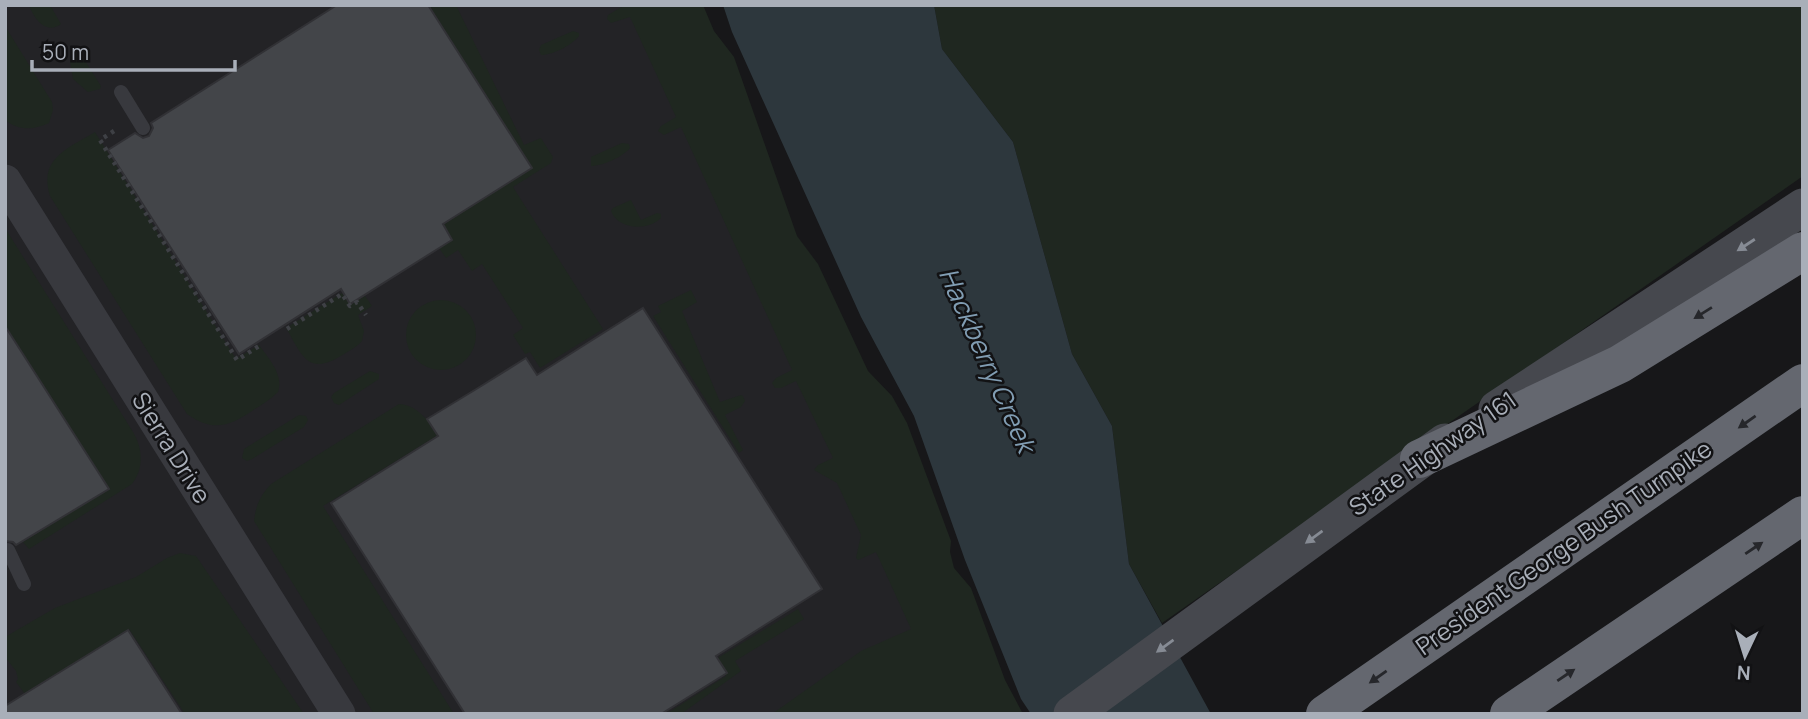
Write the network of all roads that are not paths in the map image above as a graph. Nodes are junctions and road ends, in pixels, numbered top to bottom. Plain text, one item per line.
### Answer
1 (121, 92) dead end
2 (143, 128) dead end
3 (5, 181) edge
4 (1803, 207) edge
5 (1803, 251) edge
6 (1803, 383) edge
7 (1419, 459) junction
8 (1803, 515) edge
9 (8, 551) dead end
10 (24, 584) dead end
11 (339, 714) edge
12 (1072, 714) edge
13 (1325, 714) edge
14 (1509, 714) edge

1 - 2 lane
3 - 11 street, Sierra Drive
4 -> 7 main road, State Highway 161
5 -> 7 highway
6 -> 13 highway, President George Bush Turnpike
7 -> 12 main road, State Highway 161
14 -> 8 highway
9 - 10 lane

